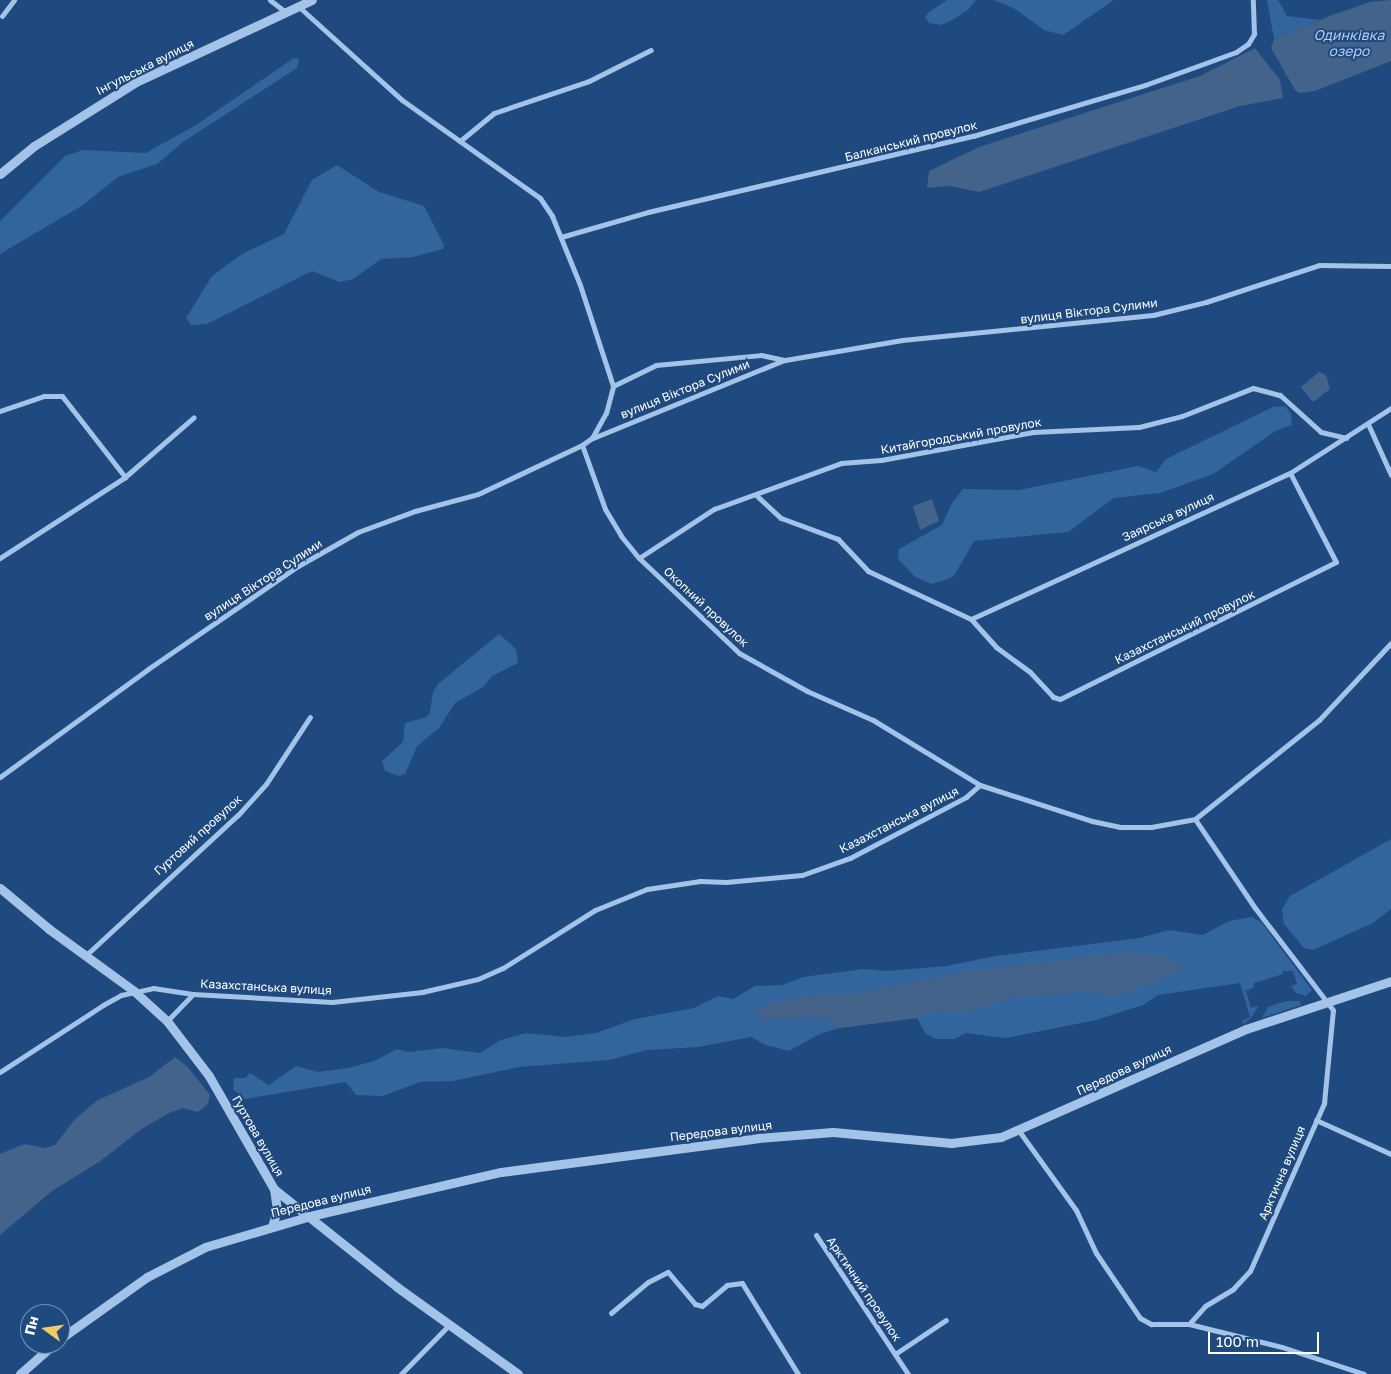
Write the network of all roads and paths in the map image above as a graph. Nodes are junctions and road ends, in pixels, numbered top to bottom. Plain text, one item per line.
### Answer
1 (14, 0) edge
2 (270, 0) edge
3 (312, 0) edge
4 (1253, 0) edge
5 (297, 6) junction
6 (284, 12) junction
7 (2, 16) dead end
8 (651, 50) dead end
9 (460, 141) junction
10 (0, 174) edge
11 (560, 237) junction
12 (1391, 266) edge
13 (785, 360) junction
14 (613, 386) junction
15 (1391, 408) edge
16 (0, 411) edge
17 (194, 417) dead end
18 (1368, 424) junction
19 (592, 438) junction
20 (1346, 438) junction
21 (582, 445) junction
22 (1290, 473) junction
23 (1391, 475) edge
24 (125, 477) junction
25 (756, 495) junction
26 (0, 558) edge
27 (639, 558) junction
28 (971, 619) junction
29 (1391, 643) edge
30 (310, 718) dead end
31 (0, 777) edge
32 (980, 785) junction
33 (1195, 819) junction
34 (0, 888) edge
35 (85, 956) junction
36 (1391, 981) edge
37 (134, 992) junction
38 (193, 994) junction
39 (1325, 1004) junction
40 (167, 1021) junction
41 (0, 1072) edge
42 (1316, 1120) junction
43 (1019, 1131) junction
44 (1391, 1154) edge
45 (274, 1188) junction
46 (310, 1216) junction
47 (272, 1226) junction
48 (816, 1235) dead end
49 (611, 1313) dead end
50 (946, 1320) dead end
51 (1189, 1324) junction
52 (449, 1325) junction
53 (70, 1332) edge
54 (43, 1354) edge
55 (895, 1354) junction
56 (20, 1374) edge
57 (401, 1374) edge
58 (518, 1374) edge
59 (798, 1374) edge
60 (908, 1374) edge
61 (1364, 1374) edge

1 - 7 street
2 - 6 street
3 - 5 street, Інгульська вулиця
4 - 11 street, Балканський провулок
5 - 6 street, Інгульська вулиця
5 - 9 street
6 - 10 street, Інгульська вулиця
8 - 9 street
9 - 11 street
11 - 14 street
12 - 13 street, вулиця Віктора Сулими
13 - 14 street, вулиця Віктора Сулими
13 - 19 street, вулиця Віктора Сулими
14 - 19 street, вулиця Віктора Сулими
15 - 18 street, Заярська вулиця
16 - 24 street
17 - 24 street
18 - 20 street, Заярська вулиця
18 - 23 street
19 - 21 street, вулиця Віктора Сулими
20 - 22 street, Заярська вулиця
20 - 25 street, Китайгородський провулок
21 - 27 street, Окопний провулок
21 - 31 street, вулиця Віктора Сулими
22 - 28 street, Заярська вулиця
22 - 28 street, Казахстанський провулок
24 - 26 street
25 - 27 street, Китайгородський провулок
25 - 28 street
27 - 32 street, Окопний провулок
29 - 33 street
30 - 35 street, Гуртовий провулок
32 - 33 street
32 - 38 street, Казахстанська вулиця
33 - 39 street
34 - 35 street, Гуртова вулиця
35 - 37 street, Гуртова вулиця
36 - 39 street, Передова вулиця
37 - 38 street, Казахстанська вулиця
37 - 40 street, Гуртова вулиця
37 - 41 street, Казахстанська вулиця
38 - 40 street
39 - 42 street, Арктична вулиця
39 - 43 street, Передова вулиця
40 - 45 street, Гуртова вулиця
42 - 44 street
42 - 51 street, Арктична вулиця
43 - 46 street, Передова вулиця
43 - 51 street
45 - 46 street, Гуртова вулиця
45 - 47 street
46 - 47 street, Передова вулиця
46 - 52 street, Гуртова вулиця
47 - 53 street, Передова вулиця
48 - 55 street, Арктичний провулок
49 - 59 street
50 - 55 street, Арктичний провулок
51 - 61 street
52 - 57 street
52 - 58 street, Гуртова вулиця
54 - 56 street
55 - 60 street, Арктичний провулок

